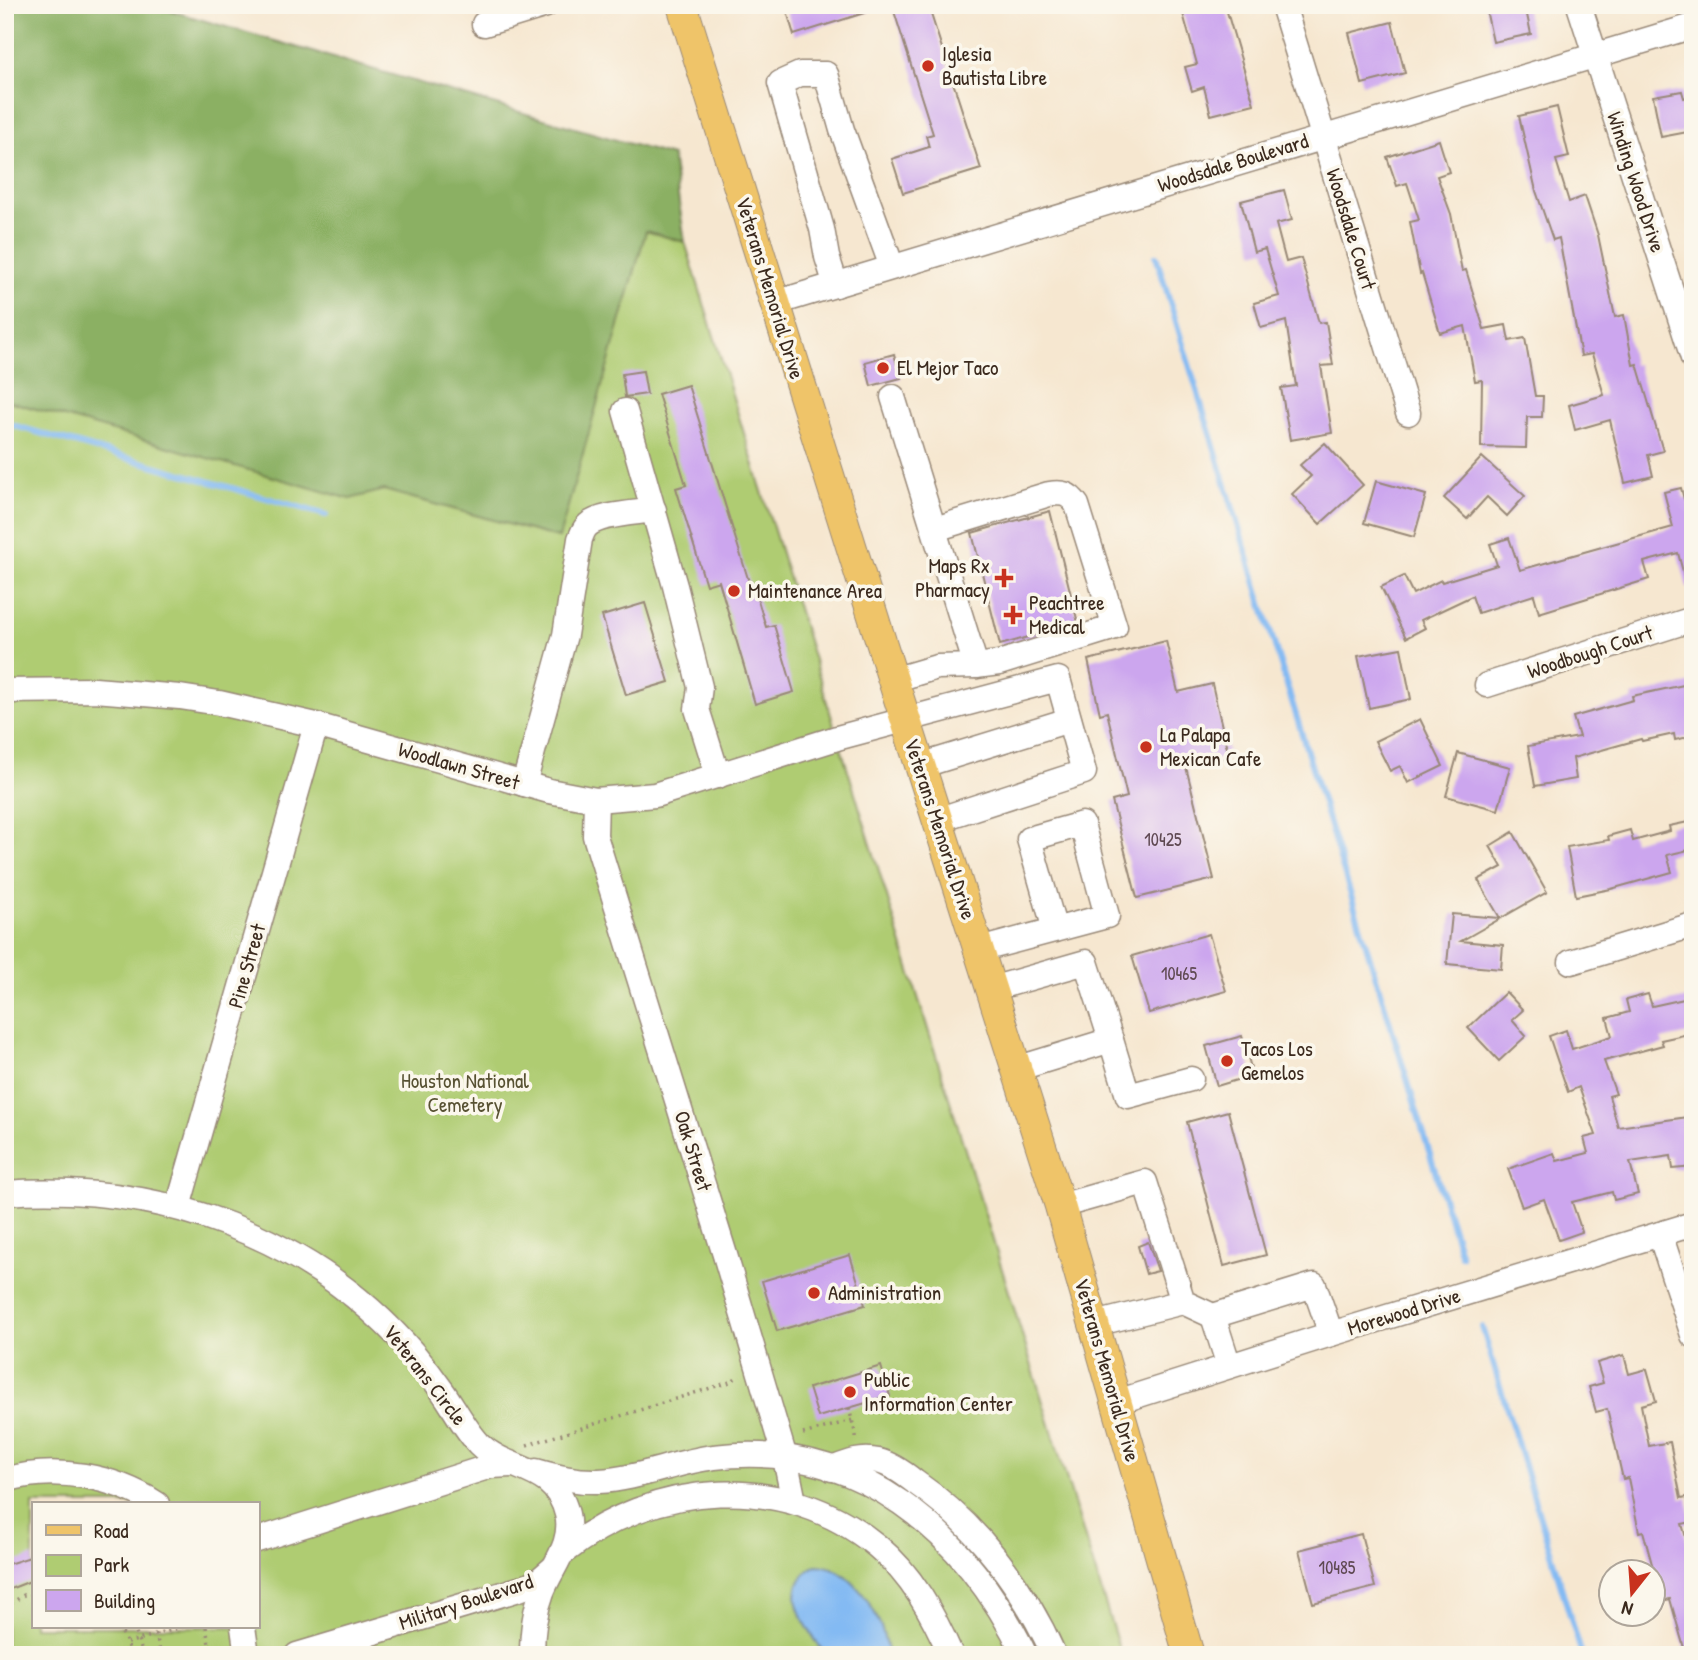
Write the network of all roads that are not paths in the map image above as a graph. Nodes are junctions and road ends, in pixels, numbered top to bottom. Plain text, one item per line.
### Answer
1 (546, 5) edge
2 (682, 5) edge
3 (1283, 5) edge
4 (1580, 5) edge
5 (484, 24) dead end
6 (1693, 26) edge
7 (1594, 55) junction
8 (1322, 136) junction
9 (892, 267) junction
10 (836, 285) junction
11 (775, 303) junction
12 (1688, 322) edge
13 (1693, 358) edge
14 (893, 397) dead end
15 (625, 411) dead end
16 (1408, 413) dead end
17 (654, 510) junction
18 (935, 529) junction
19 (1693, 619) edge
20 (976, 666) junction
21 (893, 680) junction
22 (1487, 685) dead end
23 (5, 691) edge
24 (1069, 720) junction
25 (906, 721) junction
26 (316, 725) junction
27 (920, 766) junction
28 (718, 776) junction
29 (524, 784) junction
30 (596, 800) junction
31 (937, 820) junction
32 (1693, 925) edge
33 (1055, 930) dead end
34 (979, 950) junction
35 (1571, 962) dead end
36 (991, 989) junction
37 (1111, 1040) junction
38 (1016, 1069) junction
39 (1191, 1079) dead end
40 (5, 1193) edge
41 (1060, 1206) junction
42 (178, 1207) junction
43 (1693, 1224) edge
44 (1660, 1234) junction
45 (1183, 1303) junction
46 (1213, 1316) junction
47 (1095, 1324) junction
48 (1331, 1334) junction
49 (1693, 1335) edge
50 (1229, 1366) junction
51 (1116, 1402) junction
52 (785, 1458) junction
53 (521, 1460) junction
54 (832, 1469) junction
55 (5, 1480) edge
56 (153, 1502) edge
57 (794, 1502) junction
58 (259, 1539) edge
59 (558, 1561) junction
60 (297, 1655) edge
61 (532, 1655) edge
62 (951, 1655) edge
63 (1025, 1655) edge
64 (1054, 1655) edge
65 (1189, 1655) edge

1 - 5 street
2 - 11 main road, Veterans Memorial Drive
3 - 8 street, Woodsdale Court
4 - 7 street, Winding Wood Drive
6 - 7 street, Woodsdale Boulevard
7 - 8 street, Woodsdale Boulevard
7 - 12 street, Winding Wood Drive
8 - 9 street, Woodsdale Boulevard
8 - 16 street, Woodsdale Court
9 - 10 street, Woodsdale Boulevard
9 - 10 street
10 - 11 street, Woodsdale Boulevard
11 - 21 main road, Veterans Memorial Drive
12 - 13 street, Winding Wood Drive
14 - 18 street
15 - 17 street
17 - 28 street
17 - 29 street
18 - 20 street
18 - 20 street
19 - 22 street, Woodbough Court
20 - 21 street
21 - 25 main road, Veterans Memorial Drive
23 - 26 street, Woodlawn Street
24 - 25 street, Woodlawn Street
24 - 27 street
24 - 31 street
25 - 27 main road, Veterans Memorial Drive
25 - 28 street, Woodlawn Street
26 - 29 street, Woodlawn Street
26 - 42 street, Pine Street
27 - 31 main road, Veterans Memorial Drive
28 - 30 street, Woodlawn Street
29 - 30 street, Woodlawn Street
30 - 52 street, Oak Street
31 - 34 main road, Veterans Memorial Drive
32 - 35 street
33 - 34 street
34 - 36 main road, Veterans Memorial Drive
36 - 37 street
36 - 38 main road, Veterans Memorial Drive
37 - 38 street
37 - 39 street
38 - 41 main road, Veterans Memorial Drive
40 - 42 street, Veterans Circle
41 - 45 street
41 - 47 main road, Veterans Memorial Drive
42 - 53 street, Veterans Circle
43 - 44 street, Morewood Drive
44 - 48 street, Morewood Drive
44 - 49 street
45 - 46 street
45 - 47 street
46 - 48 street
46 - 50 street
47 - 51 main road, Veterans Memorial Drive
48 - 50 street, Morewood Drive
50 - 51 street, Morewood Drive
51 - 65 main road, Veterans Memorial Drive
52 - 53 street
52 - 54 street
52 - 57 street, Oak Street
53 - 58 street
53 - 59 street, Veterans Circle
54 - 63 street
54 - 64 street
55 - 56 street
57 - 59 street, Military Boulevard
57 - 62 street, Military Boulevard
59 - 60 street, Military Boulevard
59 - 61 street, Veterans Circle

